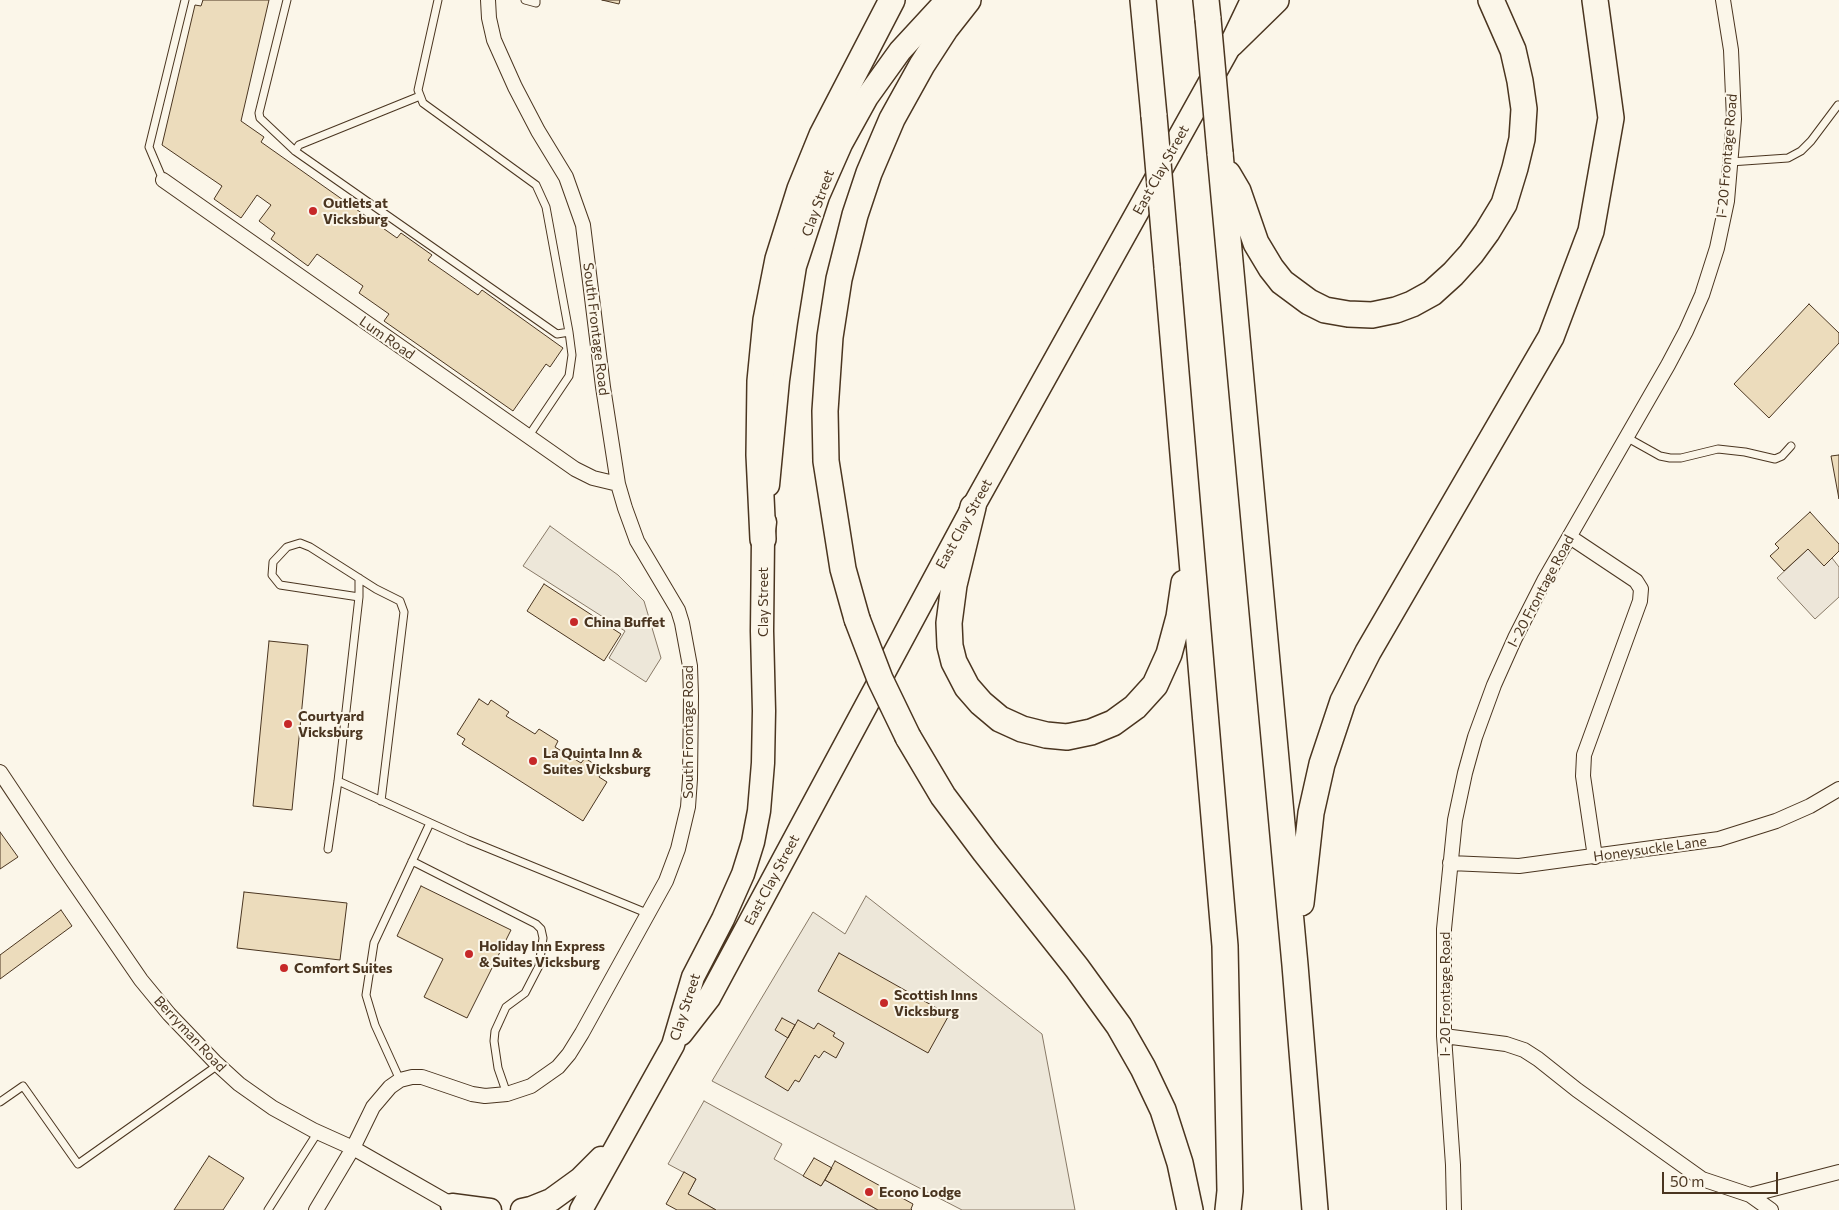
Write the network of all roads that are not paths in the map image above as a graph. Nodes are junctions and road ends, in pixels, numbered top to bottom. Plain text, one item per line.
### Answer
1 (185, 0) edge
2 (287, 0) edge
3 (438, 0) edge
4 (488, 0) edge
5 (525, 0) edge
6 (536, 0) edge
7 (892, 0) edge
8 (947, 0) edge
9 (968, 0) edge
10 (1143, 0) edge
11 (1252, 0) edge
12 (1276, 0) edge
13 (1492, 0) edge
14 (1596, 0) edge
15 (1723, 0) edge
16 (1207, 9) edge
17 (1232, 44) junction
18 (420, 96) junction
19 (1838, 105) dead end
20 (295, 151) junction
21 (1220, 157) junction
22 (1730, 162) junction
23 (163, 180) joint
24 (569, 332) junction
25 (528, 437) junction
26 (1626, 437) junction
27 (1791, 446) dead end
28 (618, 484) junction
29 (973, 507) junction
30 (1570, 538) junction
31 (763, 539) junction
32 (1190, 539) junction
33 (359, 578) junction
34 (359, 597) junction
35 (0, 772) edge
36 (338, 782) junction
37 (1839, 789) edge
38 (381, 801) junction
39 (430, 823) junction
40 (328, 849) dead end
41 (1595, 856) junction
42 (412, 861) junction
43 (1450, 863) junction
44 (649, 914) junction
45 (1295, 965) junction
46 (1444, 1036) junction
47 (673, 1045) junction
48 (218, 1065) junction
49 (400, 1080) junction
50 (507, 1094) junction
51 (0, 1102) edge
52 (318, 1132) junction
53 (620, 1140) junction
54 (353, 1148) junction
55 (1838, 1176) edge
56 (1750, 1195) junction
57 (456, 1207) edge
58 (268, 1210) edge
59 (316, 1210) edge
60 (490, 1210) edge
61 (522, 1210) edge
62 (581, 1210) edge
63 (1190, 1210) edge
64 (1228, 1210) edge
65 (1315, 1210) edge
66 (1454, 1210) edge
67 (1771, 1210) edge

1 - 23 lane
2 - 20 lane
3 - 18 lane
4 - 28 street, South Frontage Road
5 - 6 lane
7 - 31 highway
8 - 31 main road, Clay Street
9 - 63 highway, bridge
10 - 32 highway, bridge
11 - 17 main road, East Clay Street
12 - 17 highway
13 - 21 highway
14 - 45 highway
15 - 22 street, I- 20 Frontage Road
16 - 21 highway, bridge
17 - 29 main road, East Clay Street
18 - 20 lane
18 - 24 lane
19 - 22 lane
20 - 24 lane
21 - 45 highway
22 - 26 street, I- 20 Frontage Road
23 - 25 street, Lum Road
24 - 25 lane
25 - 28 street, Lum Road
26 - 27 lane
26 - 30 street, I- 20 Frontage Road
28 - 44 street, South Frontage Road
29 - 32 highway
29 - 47 main road, East Clay Street
30 - 41 street
30 - 43 street, I- 20 Frontage Road
31 - 47 main road, Clay Street
32 - 64 highway
33 - 34 lane
33 - 34 lane
33 - 38 lane
34 - 36 lane
35 - 48 street, Berryman Road
36 - 38 lane
36 - 40 lane
37 - 41 street, Honeysuckle Lane
38 - 39 lane
39 - 42 lane
39 - 44 lane
41 - 43 street, Honeysuckle Lane
42 - 49 lane
42 - 50 lane
43 - 46 street, I- 20 Frontage Road
44 - 50 street, South Frontage Road
45 - 65 highway
46 - 56 street
46 - 66 street, I- 20 Frontage Road
47 - 53 main road, Clay Street
48 - 51 lane
48 - 52 street, Berryman Road
49 - 50 street, South Frontage Road
49 - 54 street
52 - 54 street, Berryman Road
52 - 58 lane
53 - 61 main road
53 - 62 main road, Clay Street
54 - 57 street, Berryman Road
54 - 59 street
55 - 56 street
56 - 67 street
57 - 60 main road

